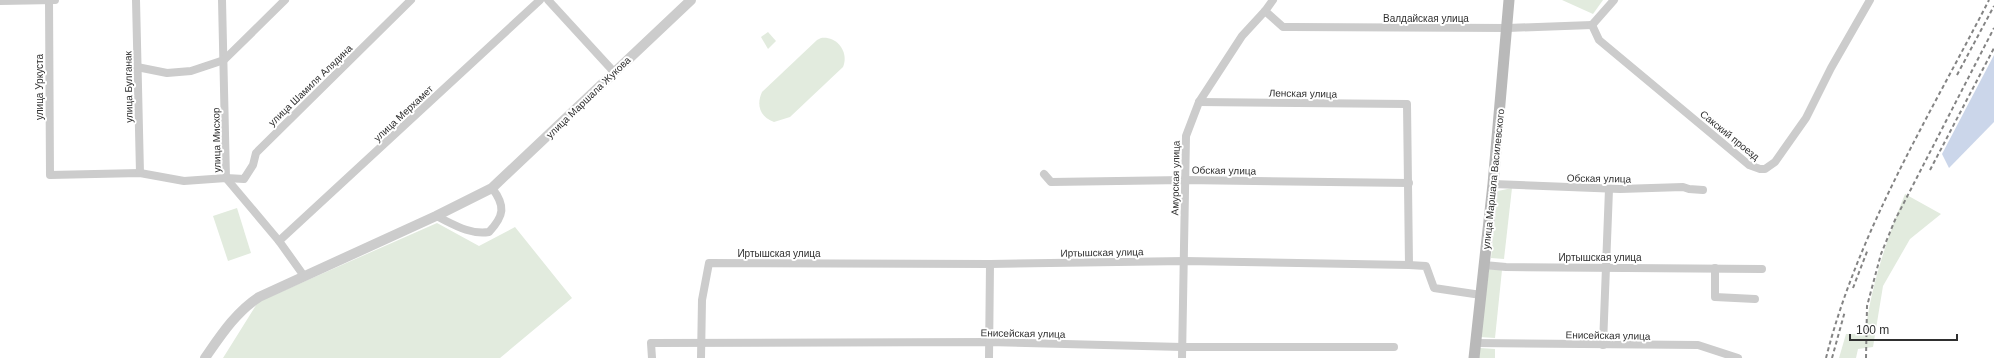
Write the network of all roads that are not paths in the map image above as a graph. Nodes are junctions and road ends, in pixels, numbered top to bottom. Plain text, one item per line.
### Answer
1 (49, 0) edge
2 (55, 0) edge
3 (136, 0) edge
4 (222, 0) edge
5 (285, 0) edge
6 (412, 0) edge
7 (540, 0) edge
8 (548, 0) edge
9 (691, 0) edge
10 (1273, 0) edge
11 (1509, 0) edge
12 (1614, 0) edge
13 (1870, 0) edge
14 (0, 1) edge
15 (1265, 11) junction
16 (1592, 25) junction
17 (1508, 28) junction
18 (224, 60) junction
19 (137, 67) junction
20 (614, 72) junction
21 (1199, 102) junction
22 (140, 173) junction
23 (1044, 174) dead end
24 (226, 178) junction
25 (1184, 180) junction
26 (1408, 183) junction
27 (1493, 184) junction
28 (1609, 189) junction
29 (1703, 190) dead end
30 (488, 191) junction
31 (436, 216) junction
32 (279, 241) junction
33 (1185, 261) junction
34 (990, 264) junction
35 (1408, 265) junction
36 (1484, 265) junction
37 (1606, 268) junction
38 (1715, 268) junction
39 (1762, 269) dead end
40 (304, 276) junction
41 (1481, 295) junction
42 (1755, 299) dead end
43 (989, 342) junction
44 (1476, 343) junction
45 (701, 344) junction
46 (1603, 344) junction
47 (1182, 347) junction
48 (1394, 347) dead end
49 (205, 358) edge
50 (652, 358) edge
51 (701, 358) edge
52 (989, 358) edge
53 (1182, 358) edge
54 (1474, 358) edge
55 (1738, 358) edge

1 - 2 street
1 - 14 street
1 - 22 street, улица Уркуста
3 - 19 street, улица Булганак
4 - 18 street, улица Мисхор
5 - 18 street
6 - 24 street, улица Шамиля Алядина
7 - 32 street, улица Мерхамет
8 - 20 street
9 - 20 street, улица Маршала Жукова
10 - 15 street, Амурская улица
11 - 17 main road, улица Маршала Василевского
12 - 16 street
13 - 16 street, Сакский проезд
15 - 17 street, Валдайская улица
15 - 21 street, Амурская улица
16 - 17 street, Валдайская улица
17 - 27 main road, улица Маршала Василевского
18 - 19 street
18 - 24 street, улица Мисхор
19 - 22 street, улица Булганак
20 - 30 street, улица Маршала Жукова
21 - 25 street, Амурская улица
21 - 26 street, Ленская улица
22 - 24 street
23 - 25 street, Обская улица
24 - 32 street, улица Мисхор
25 - 26 street, Обская улица
25 - 33 street, Амурская улица
26 - 35 street
27 - 28 street, Обская улица
27 - 36 main road, улица Маршала Василевского
28 - 29 street, Обская улица
28 - 37 street
30 - 31 street, улица Маршала Жукова
30 - 31 street
31 - 40 street, улица Маршала Жукова
32 - 40 street, улица Мисхор
33 - 34 street, Иртышская улица
33 - 35 street, Иртышская улица
33 - 47 street, Амурская улица
34 - 43 street
34 - 45 street, Иртышская улица
35 - 41 street, Иртышская улица
36 - 37 street, Иртышская улица
36 - 41 main road, улица Маршала Василевского
37 - 38 street, Иртышская улица
37 - 46 street
38 - 39 street, Иртышская улица
38 - 42 street
40 - 49 street, улица Маршала Жукова
41 - 44 main road, улица Маршала Василевского
43 - 45 street, Енисейская улица
43 - 47 street, Енисейская улица
43 - 52 street
44 - 46 street, Енисейская улица
44 - 54 main road, улица Маршала Василевского
45 - 50 street, Енисейская улица
45 - 51 street
46 - 55 street, Енисейская улица
47 - 48 street, Енисейская улица
47 - 53 street, Амурская улица

